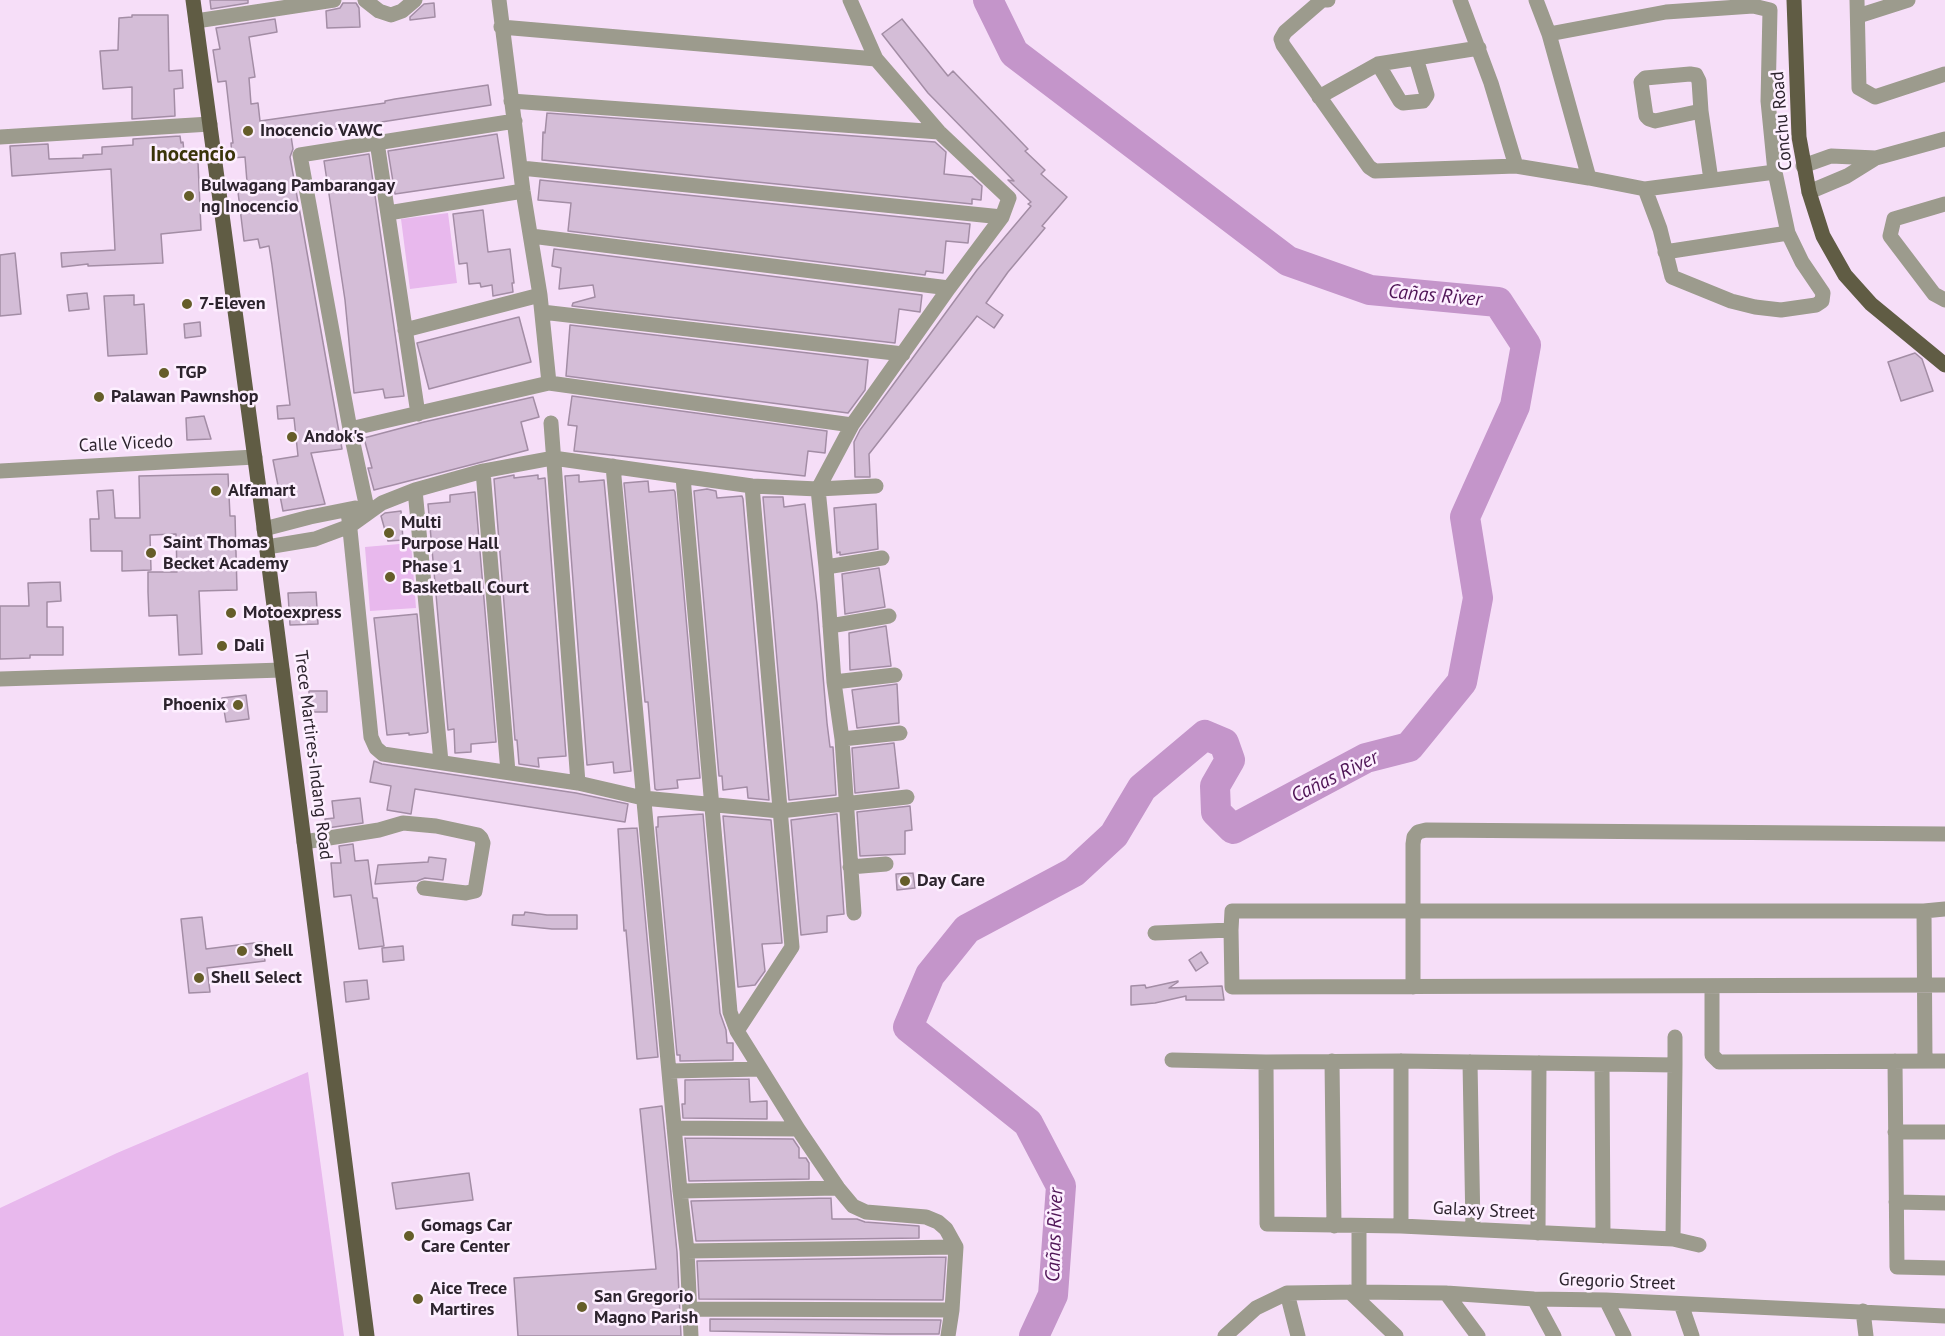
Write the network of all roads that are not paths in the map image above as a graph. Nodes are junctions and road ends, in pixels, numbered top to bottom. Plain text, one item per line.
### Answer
1 (193, 0) edge
2 (333, 0) edge
3 (364, 0) edge
4 (415, 0) edge
5 (499, 0) edge
6 (850, 0) edge
7 (1322, 0) edge
8 (1328, 0) edge
9 (1460, 0) edge
10 (1536, 0) edge
11 (1794, 0) edge
12 (1857, 0) edge
13 (1908, 0) edge
14 (1858, 16) junction
15 (196, 21) junction
16 (501, 27) junction
17 (1549, 34) junction
18 (1479, 48) junction
19 (1416, 58) junction
20 (876, 59) junction
21 (1378, 64) junction
22 (1945, 74) edge
23 (1319, 97) junction
24 (511, 101) junction
25 (1701, 111) dead end
26 (515, 121) junction
27 (210, 124) junction
28 (939, 132) junction
29 (0, 137) edge
30 (1945, 139) edge
31 (377, 142) junction
32 (1876, 158) junction
33 (1516, 166) junction
34 (1803, 166) junction
35 (521, 168) junction
36 (1775, 172) junction
37 (1589, 178) junction
38 (1711, 180) junction
39 (1645, 189) junction
40 (523, 191) junction
41 (1809, 192) junction
42 (1945, 204) edge
43 (388, 213) junction
44 (1002, 217) junction
45 (1788, 233) junction
46 (531, 236) junction
47 (1665, 252) junction
48 (949, 288) junction
49 (540, 295) junction
50 (1945, 300) edge
51 (542, 312) junction
52 (405, 330) junction
53 (903, 354) junction
54 (1945, 365) edge
55 (549, 383) junction
56 (418, 414) junction
57 (551, 423) dead end
58 (852, 425) junction
59 (350, 429) junction
60 (255, 457) junction
61 (553, 458) junction
62 (613, 466) junction
63 (0, 471) edge
64 (483, 471) junction
65 (682, 477) junction
66 (752, 486) junction
67 (876, 486) dead end
68 (818, 489) junction
69 (415, 490) junction
70 (348, 510) junction
71 (367, 510) junction
72 (350, 526) junction
73 (264, 530) junction
74 (267, 547) junction
75 (882, 558) dead end
76 (826, 567) junction
77 (889, 616) dead end
78 (830, 626) junction
79 (282, 670) junction
80 (894, 675) dead end
81 (0, 679) edge
82 (834, 682) junction
83 (900, 734) dead end
84 (842, 739) junction
85 (441, 762) junction
86 (508, 772) junction
87 (578, 783) junction
88 (907, 797) dead end
89 (643, 798) junction
90 (711, 804) junction
91 (845, 804) junction
92 (780, 811) junction
93 (1945, 834) edge
94 (304, 842) junction
95 (886, 864) dead end
96 (850, 867) junction
97 (424, 888) dead end
98 (1945, 909) edge
99 (1412, 911) junction
100 (1924, 911) junction
101 (854, 913) dead end
102 (1231, 930) junction
103 (1155, 933) dead end
104 (1924, 985) junction
105 (1945, 985) edge
106 (1712, 986) junction
107 (1413, 987) junction
108 (737, 1031) junction
109 (1675, 1037) dead end
110 (1173, 1060) dead end
111 (1332, 1061) junction
112 (1401, 1061) junction
113 (1895, 1061) junction
114 (1925, 1061) junction
115 (1945, 1061) edge
116 (1266, 1062) junction
117 (1470, 1062) junction
118 (1539, 1063) junction
119 (1602, 1064) junction
120 (1675, 1065) junction
121 (760, 1069) junction
122 (669, 1071) junction
123 (674, 1128) junction
124 (798, 1129) junction
125 (1896, 1132) junction
126 (1945, 1132) edge
127 (838, 1188) junction
128 (680, 1191) junction
129 (1896, 1202) junction
130 (1945, 1203) edge
131 (1334, 1226) junction
132 (1401, 1226) junction
133 (1359, 1227) junction
134 (1473, 1229) junction
135 (1538, 1233) junction
136 (1603, 1236) junction
137 (1673, 1239) junction
138 (1699, 1245) dead end
139 (956, 1247) junction
140 (687, 1251) junction
141 (1945, 1268) edge
142 (1355, 1292) junction
143 (1287, 1293) junction
144 (1446, 1293) junction
145 (1534, 1299) junction
146 (1606, 1300) junction
147 (1681, 1304) junction
148 (690, 1309) junction
149 (952, 1310) junction
150 (1863, 1311) junction
151 (1945, 1316) edge
152 (367, 1336) edge
153 (691, 1336) edge
154 (948, 1336) edge
155 (1225, 1336) edge
156 (1298, 1336) edge
157 (1396, 1336) edge
158 (1478, 1336) edge
159 (1554, 1336) edge
160 (1624, 1336) edge
161 (1692, 1336) edge
162 (1866, 1336) edge

1 - 15 main road, Trece Martires-Indang Road
2 - 15 street
3 - 4 street
5 - 16 street
6 - 20 street
7 - 8 street
7 - 23 street
9 - 18 street
10 - 17 street
11 - 34 main road, Conchu Road
12 - 14 street
13 - 14 street
14 - 22 street
15 - 27 main road, Trece Martires-Indang Road
16 - 20 street
16 - 24 street
17 - 36 street
17 - 37 street
18 - 19 street
18 - 33 street
19 - 21 street
19 - 21 street
20 - 28 street
21 - 23 street
23 - 33 street
24 - 26 street
24 - 28 street
25 - 38 street
26 - 31 street
26 - 35 street
27 - 29 street
27 - 60 main road, Trece Martires-Indang Road
28 - 44 street
30 - 32 street
31 - 43 street
31 - 59 street
32 - 34 street
32 - 41 street
33 - 37 street
34 - 41 main road, Conchu Road
35 - 40 street
35 - 44 street
36 - 38 street
36 - 45 street
37 - 39 street
38 - 39 street
39 - 47 street
40 - 43 street
40 - 46 street
41 - 54 main road, Conchu Road
42 - 50 street
43 - 52 street
44 - 48 street
45 - 47 street
45 - 47 street
46 - 48 street
46 - 49 street
48 - 53 street
49 - 51 street
49 - 52 street
51 - 53 street
51 - 55 street
52 - 56 street
53 - 58 street
55 - 56 street
55 - 58 street
56 - 59 street
57 - 61 street
58 - 68 street
59 - 71 street
60 - 63 street, Calle Vicedo
60 - 73 main road, Trece Martires-Indang Road
61 - 62 street
61 - 64 street
61 - 87 street
62 - 65 street
62 - 89 street
64 - 69 street
64 - 86 street
65 - 66 street
65 - 90 street
66 - 68 street
66 - 92 street
67 - 68 street
68 - 76 street
69 - 71 street
69 - 85 street
70 - 71 street
70 - 72 street
70 - 73 street
71 - 72 street
72 - 74 street
72 - 85 street
73 - 74 main road, Trece Martires-Indang Road
74 - 79 main road, Trece Martires-Indang Road
75 - 76 street
76 - 78 street
77 - 78 street
78 - 82 street
79 - 81 street
79 - 94 main road, Trece Martires-Indang Road
80 - 82 street
82 - 84 street
83 - 84 street
84 - 91 street
85 - 86 street
86 - 87 street
87 - 89 street
88 - 91 street
89 - 90 street
89 - 122 street
90 - 92 street
90 - 108 street
91 - 92 street
91 - 96 street
92 - 108 street
93 - 99 street
94 - 97 street
94 - 152 main road, Trece Martires-Indang Road
95 - 96 street
96 - 101 street
98 - 100 street
99 - 100 street
99 - 102 street
99 - 107 street
100 - 104 street
102 - 103 street
102 - 107 street
104 - 105 street
104 - 106 street
104 - 114 street
106 - 107 street
106 - 113 street
108 - 121 street
109 - 120 street
110 - 116 street
111 - 112 street
111 - 116 street
111 - 131 street
112 - 117 street
112 - 132 street
113 - 114 street
113 - 125 street
114 - 115 street
116 - 131 street, Galaxy Street
117 - 118 street
117 - 134 street
118 - 119 street
118 - 135 street
119 - 120 street
119 - 136 street
120 - 137 street
121 - 122 street
121 - 124 street
122 - 123 street
123 - 124 street
123 - 128 street
124 - 127 street
125 - 126 street
125 - 129 street
127 - 128 street
127 - 139 street
128 - 140 street
129 - 130 street
129 - 141 street
131 - 133 street, Galaxy Street
132 - 133 street, Galaxy Street
132 - 134 street, Galaxy Street
133 - 142 street
134 - 135 street, Galaxy Street
135 - 136 street, Galaxy Street
136 - 137 street, Galaxy Street
137 - 138 street, Galaxy Street
139 - 140 street
139 - 149 street
140 - 148 street
142 - 143 street, Gregorio Street
142 - 144 street, Gregorio Street
142 - 157 street
143 - 155 street
143 - 156 street
144 - 145 street, Gregorio Street
144 - 158 street
145 - 146 street, Gregorio Street
145 - 159 street
146 - 147 street, Gregorio Street
146 - 160 street
147 - 150 street, Gregorio Street
147 - 161 street
148 - 149 street
148 - 153 street
149 - 154 street
150 - 151 street, Gregorio Street
150 - 162 street

